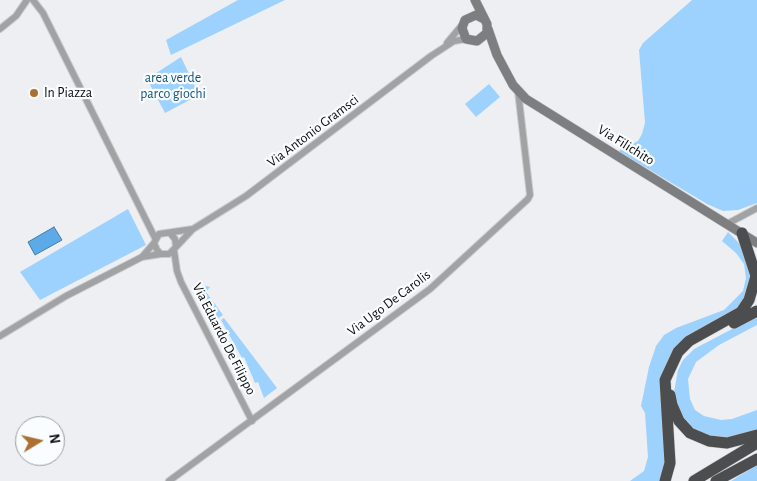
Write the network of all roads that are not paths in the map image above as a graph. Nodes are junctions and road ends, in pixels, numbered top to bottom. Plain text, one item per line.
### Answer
1 (27, 0) edge
2 (33, 0) edge
3 (471, 0) edge
4 (475, 0) edge
5 (470, 16) junction
6 (484, 19) junction
7 (462, 25) junction
8 (0, 29) edge
9 (488, 29) junction
10 (466, 38) junction
11 (477, 41) junction
12 (443, 47) junction
13 (497, 55) junction
14 (518, 91) junction
15 (757, 208) edge
16 (727, 224) junction
17 (151, 225) junction
18 (193, 229) junction
19 (162, 233) junction
20 (170, 233) junction
21 (742, 234) junction
22 (155, 240) junction
23 (757, 243) edge
24 (175, 248) junction
25 (163, 254) junction
26 (142, 257) junction
27 (176, 266) junction
28 (756, 275) edge
29 (757, 312) edge
30 (0, 336) edge
31 (252, 421) junction
32 (757, 435) edge
33 (757, 443) edge
34 (757, 459) edge
35 (169, 481) edge
36 (665, 481) edge
37 (694, 481) edge
38 (716, 481) edge

1 - 8 street
2 - 17 street
3 - 5 street
4 - 6 street
5 - 6 street
5 - 7 street
6 - 9 street
7 - 10 street
7 - 12 street, Via Antonio Gramsci
9 - 11 street
9 - 13 street, Via Filichito
10 - 11 street
10 - 12 street, Via Antonio Gramsci
11 - 13 street, Via Filichito
12 - 18 street, Via Antonio Gramsci
13 - 14 street, Via Filichito
14 - 16 street, Via Filichito
14 - 31 street, Via Ugo De Carolis
15 - 16 street
16 - 21 street, Via Filichito
17 - 19 street
17 - 22 street
18 - 20 street, Via Antonio Gramsci
18 - 24 street, Via Antonio Gramsci
19 - 20 street
19 - 22 street
20 - 24 street
21 - 23 street, Via Filichito
21 - 28 highway
22 - 25 street
22 - 26 street
24 - 25 street
24 - 27 street, Via Eduardo De Filippo
25 - 26 street
25 - 27 street, Via Eduardo De Filippo
26 - 30 street
27 - 31 street, Via Eduardo De Filippo
28 - 36 highway
29 - 32 highway
31 - 35 street, Via Ugo De Carolis
33 - 37 highway
34 - 38 highway

